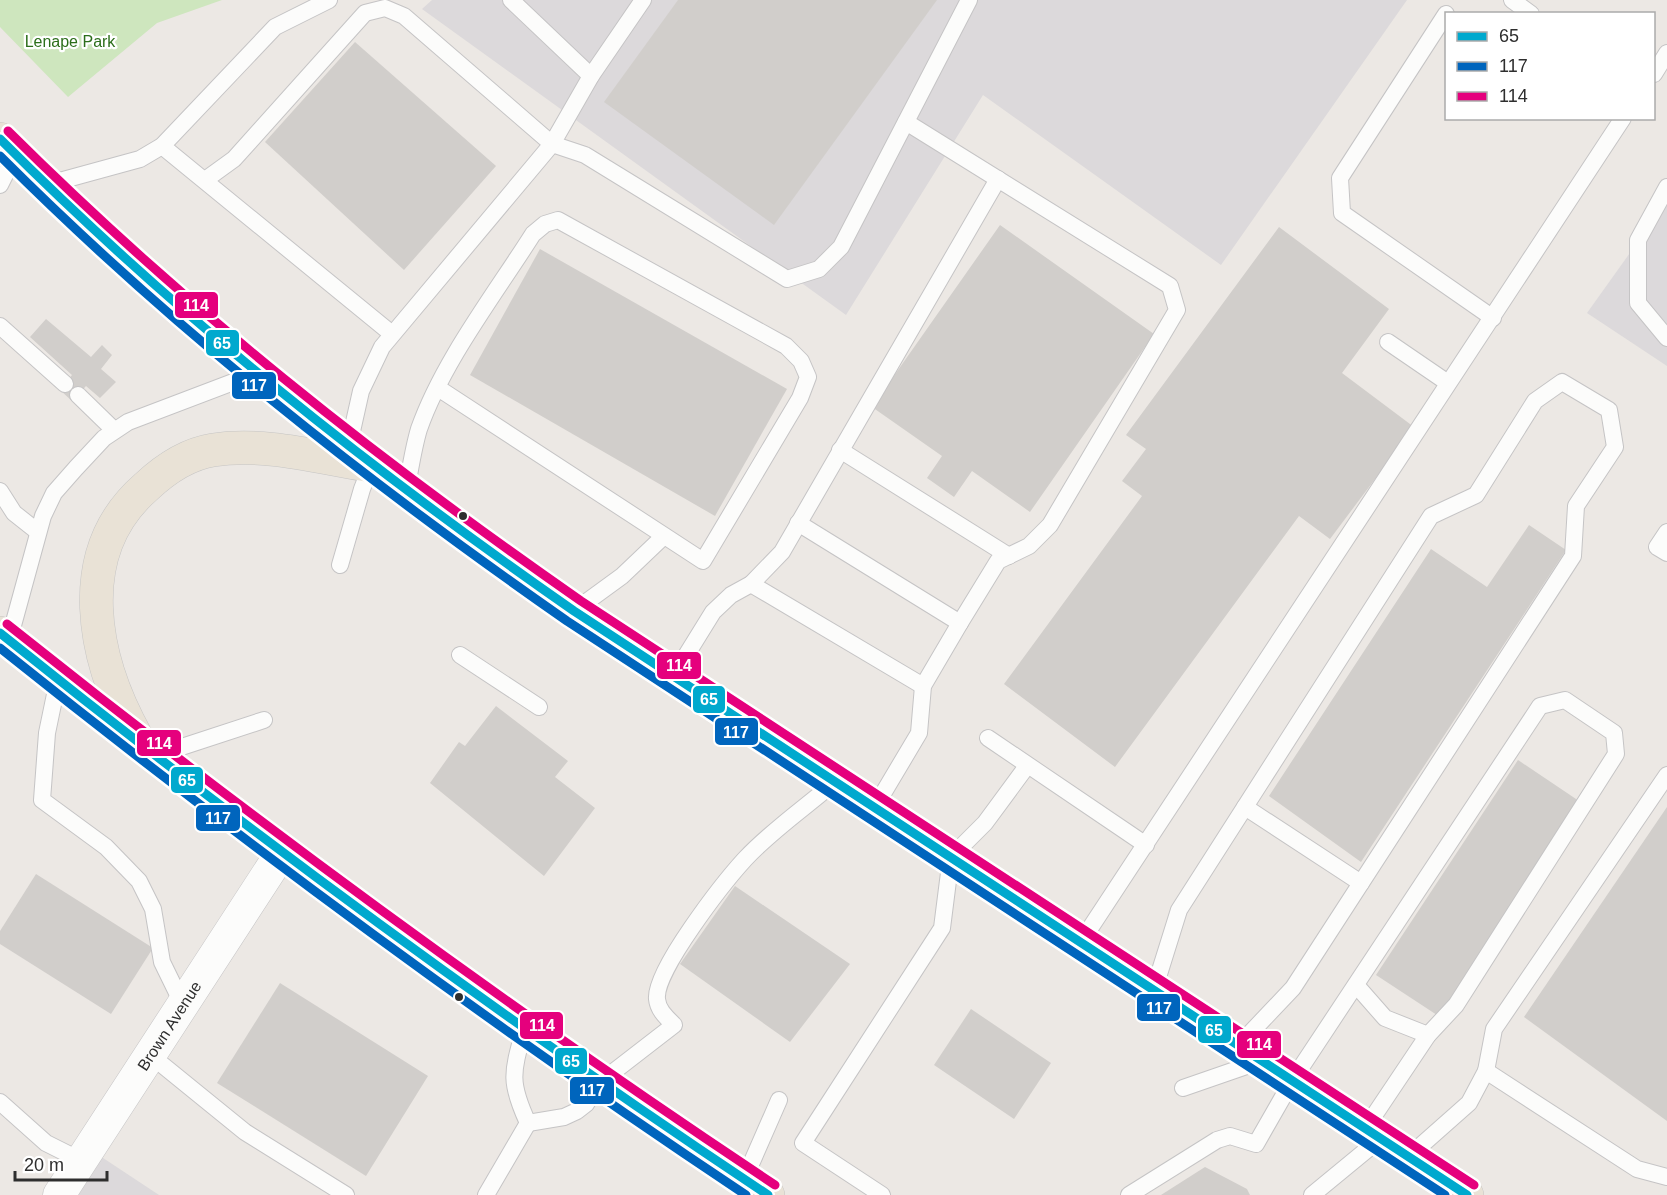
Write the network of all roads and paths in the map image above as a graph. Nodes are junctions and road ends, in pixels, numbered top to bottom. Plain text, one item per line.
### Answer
1 (329, 0) edge
2 (511, 0) edge
3 (969, 0) edge
4 (1512, 0) edge
5 (639, 2) edge
6 (1528, 12) edge
7 (1445, 17) edge
8 (1667, 53) edge
9 (1655, 71) edge
10 (591, 76) junction
11 (1622, 120) edge
12 (906, 122) junction
13 (552, 144) junction
14 (162, 146) junction
15 (7, 147) edge
16 (998, 179) junction
17 (205, 180) junction
18 (0, 184) edge
19 (45, 185) junction
20 (1667, 187) edge
21 (1493, 318) junction
22 (0, 326) edge
23 (392, 334) junction
24 (1667, 338) edge
25 (1388, 342) dead end
26 (257, 373) junction
27 (1448, 383) junction
28 (438, 388) junction
29 (114, 430) junction
30 (840, 450) junction
31 (360, 457) junction
32 (0, 491) edge
33 (406, 492) junction
34 (7, 510) edge
35 (798, 523) junction
36 (38, 532) junction
37 (1667, 532) edge
38 (664, 536) junction
39 (1667, 554) edge
40 (1009, 556) junction
41 (340, 565) dead end
42 (751, 584) junction
43 (574, 611) junction
44 (960, 623) junction
45 (4, 636) edge
46 (460, 655) dead end
47 (674, 675) junction
48 (58, 680) junction
49 (923, 686) junction
50 (539, 707) dead end
51 (264, 720) dead end
52 (988, 738) dead end
53 (148, 752) junction
54 (1027, 766) junction
55 (1667, 775) edge
56 (836, 781) junction
57 (875, 807) junction
58 (1245, 807) junction
59 (1146, 845) junction
60 (280, 855) junction
61 (951, 857) junction
62 (1361, 883) junction
63 (1082, 942) junction
64 (1356, 985) junction
65 (1154, 990) junction
66 (182, 1003) junction
67 (524, 1030) junction
68 (1428, 1035) junction
69 (1250, 1053) junction
70 (149, 1054) junction
71 (1486, 1071) junction
72 (1292, 1081) junction
73 (599, 1083) junction
74 (1183, 1088) dead end
75 (779, 1100) dead end
76 (0, 1102) edge
77 (528, 1123) junction
78 (1372, 1134) junction
79 (1408, 1157) junction
80 (80, 1160) junction
81 (1667, 1177) edge
82 (756, 1187) edge
83 (1447, 1190) edge
84 (59, 1195) edge
85 (346, 1195) edge
86 (486, 1195) edge
87 (882, 1195) edge
88 (1129, 1195) edge
89 (1312, 1195) edge

1 - 14 lane
2 - 10 lane
3 - 12 lane
4 - 6 lane
5 - 10 lane
7 - 21 lane
8 - 9 lane
10 - 13 lane
11 - 21 lane
12 - 13 lane
12 - 16 lane
13 - 17 lane
13 - 23 lane
14 - 17 lane
14 - 19 lane
15 - 18 lane
15 - 19 highway
16 - 30 lane
16 - 40 lane
17 - 23 lane
19 - 26 highway
20 - 24 lane
21 - 27 lane
22 - 29 lane
23 - 31 lane
25 - 27 lane
26 - 29 lane
26 - 31 highway
27 - 59 lane
28 - 33 lane
28 - 38 lane
28 - 38 lane
29 - 36 lane
30 - 35 lane
30 - 40 lane
31 - 33 highway
31 - 41 lane
31 - 53 highway
32 - 34 lane
33 - 43 highway
34 - 36 lane
35 - 42 lane
35 - 44 lane
36 - 45 lane
37 - 39 lane
38 - 43 lane
40 - 44 lane
42 - 47 lane
42 - 49 lane
43 - 47 highway
44 - 49 lane
45 - 48 highway
46 - 50 lane
47 - 56 highway
48 - 53 highway
48 - 66 lane
49 - 57 lane
51 - 53 lane
52 - 54 lane
53 - 60 highway
54 - 59 lane
54 - 61 lane
55 - 71 lane
56 - 57 highway
56 - 73 lane
57 - 61 highway
58 - 62 lane
58 - 62 lane
58 - 65 lane
59 - 63 lane
60 - 66 street, Brown Avenue
60 - 67 highway
61 - 63 highway
61 - 87 lane
62 - 69 lane
63 - 65 highway
64 - 68 lane
64 - 68 lane
64 - 72 lane
65 - 69 highway
66 - 70 street, Brown Avenue
67 - 73 highway
67 - 77 lane
68 - 78 lane
69 - 72 highway
69 - 74 lane
70 - 80 street, Brown Avenue
70 - 85 lane
71 - 79 lane
71 - 81 lane
72 - 78 highway
72 - 88 lane
73 - 77 lane
73 - 82 highway
75 - 82 lane
76 - 80 lane
77 - 86 lane
78 - 79 highway
78 - 89 lane
79 - 83 highway
80 - 84 street, Brown Avenue

